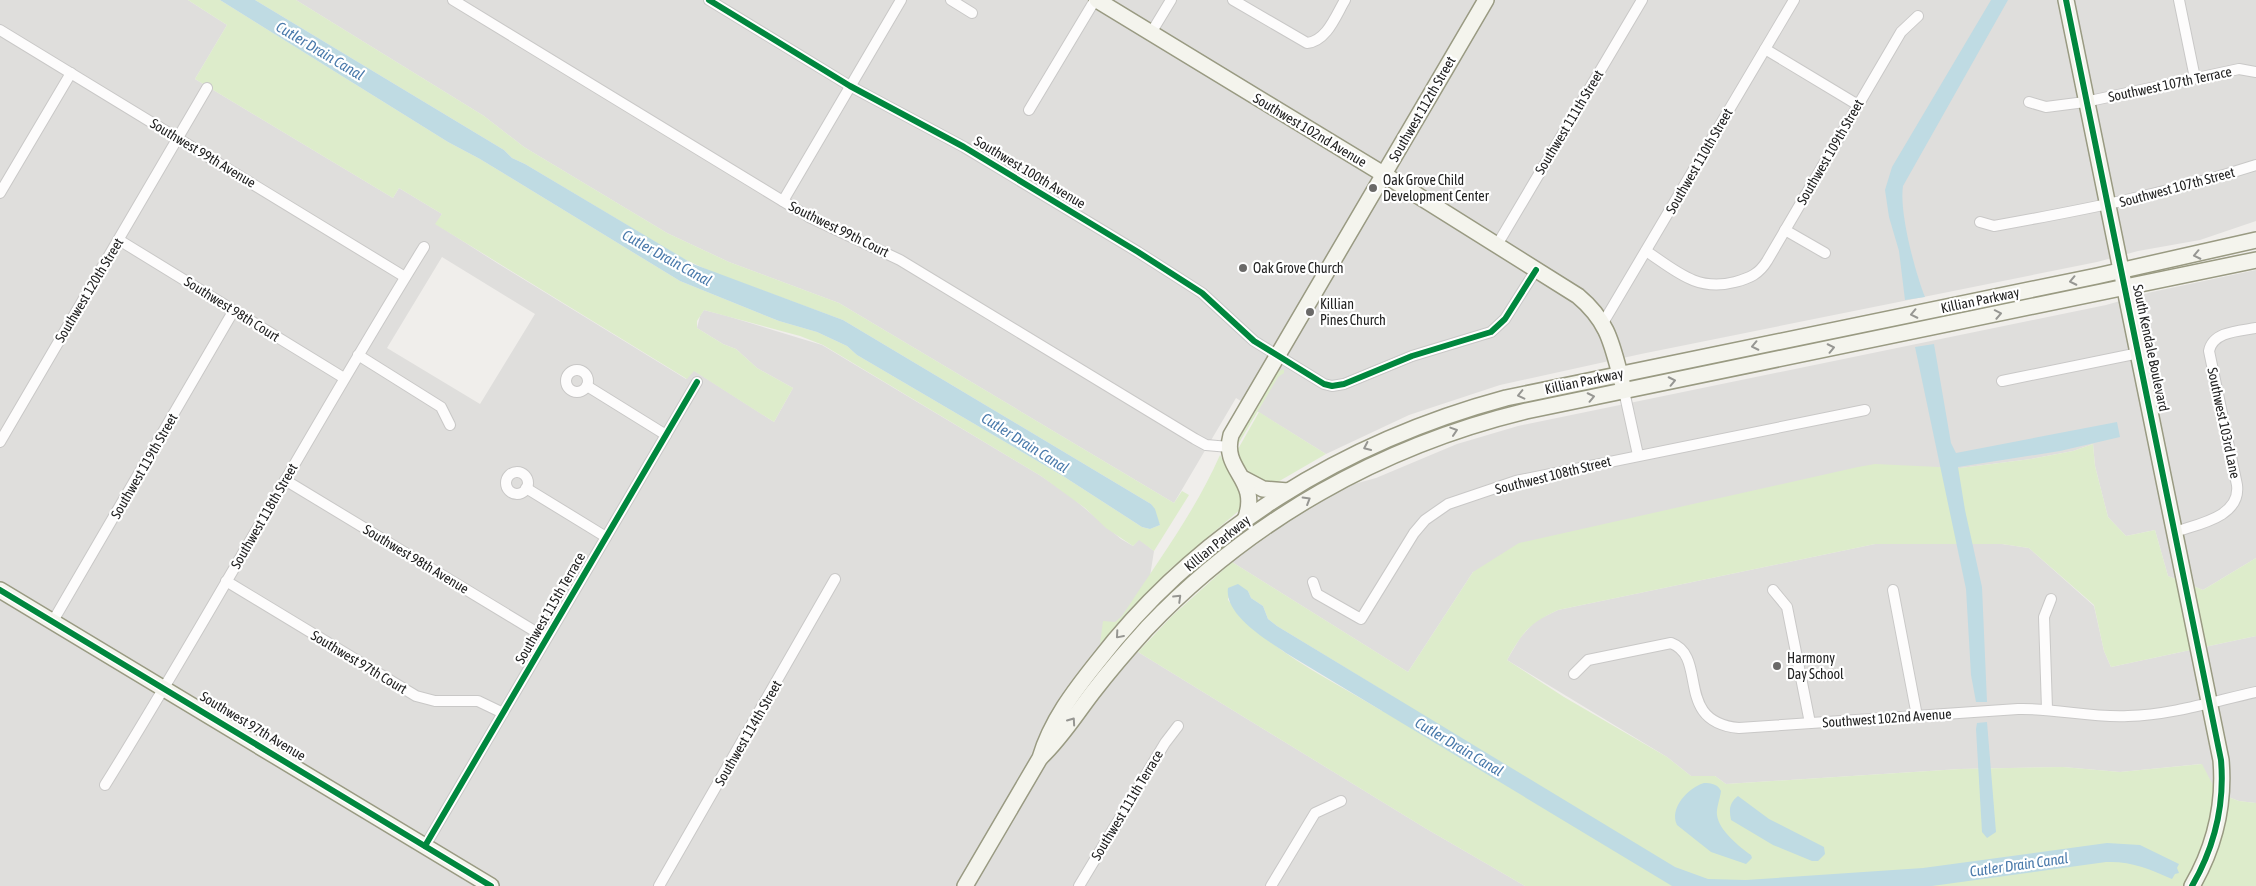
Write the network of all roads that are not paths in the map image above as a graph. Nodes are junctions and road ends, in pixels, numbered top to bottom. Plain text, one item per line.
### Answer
1 (453, 0) edge
2 (709, 0) edge
3 (900, 0) edge
4 (951, 0) edge
5 (1096, 0) edge
6 (1171, 0) edge
7 (1233, 0) edge
8 (1345, 0) edge
9 (1486, 0) edge
10 (1642, 0) edge
11 (1794, 0) edge
12 (2066, 0) edge
13 (2179, 0) edge
14 (972, 13) dead end
15 (1918, 16) dead end
16 (0, 30) edge
17 (1151, 33) junction
18 (1765, 49) junction
19 (2255, 71) edge
20 (71, 73) junction
21 (2195, 78) junction
22 (850, 86) junction
23 (208, 88) dead end
24 (2029, 102) dead end
25 (2085, 102) junction
26 (1858, 105) junction
27 (1029, 110) dead end
28 (178, 138) junction
29 (2256, 165) edge
30 (1384, 174) junction
31 (0, 194) edge
32 (783, 201) junction
33 (2106, 206) junction
34 (1980, 222) dead end
35 (1785, 230) junction
36 (119, 240) junction
37 (2256, 240) edge
38 (1497, 245) junction
39 (424, 247) dead end
40 (1646, 251) junction
41 (1825, 253) dead end
42 (2256, 260) edge
43 (1536, 270) junction
44 (2121, 270) junction
45 (405, 276) junction
46 (2126, 288) junction
47 (234, 310) junction
48 (1603, 323) junction
49 (2256, 328) edge
50 (2140, 353) junction
51 (358, 355) junction
52 (1276, 355) junction
53 (1620, 374) junction
54 (344, 378) junction
55 (2002, 381) dead end
56 (697, 382) dead end
57 (587, 386) dead end
58 (1624, 391) junction
59 (1865, 410) dead end
60 (450, 425) dead end
61 (666, 435) junction
62 (0, 442) edge
63 (1229, 447) junction
64 (1638, 455) junction
65 (1244, 479) junction
66 (285, 480) junction
67 (526, 488) dead end
68 (1288, 491) junction
69 (1245, 520) junction
70 (2175, 532) junction
71 (606, 537) junction
72 (836, 579) dead end
73 (226, 581) junction
74 (1312, 582) dead end
75 (0, 590) edge
76 (1773, 590) dead end
77 (1892, 590) dead end
78 (2051, 599) dead end
79 (53, 621) junction
80 (546, 638) junction
81 (1574, 674) dead end
82 (164, 687) junction
83 (2256, 692) edge
84 (2210, 702) junction
85 (2046, 709) junction
86 (502, 713) junction
87 (1917, 716) junction
88 (1810, 723) junction
89 (1178, 726) dead end
90 (1040, 758) junction
91 (105, 785) dead end
92 (1341, 801) dead end
93 (425, 846) junction
94 (491, 886) edge
95 (658, 886) edge
96 (965, 886) edge
97 (1079, 886) edge
98 (1271, 886) edge
99 (2192, 886) edge

1 - 32 street, Southwest 99th Court
2 - 22 street, Southwest 100th Avenue
3 - 22 street
4 - 14 street
5 - 17 main road, Southwest 102nd Avenue
5 - 27 street
6 - 17 street
7 - 8 street
9 - 30 main road, Southwest 112th Street
10 - 38 street, Southwest 111th Street
11 - 18 street, Southwest 110th Street
12 - 25 main road, South Kendale Boulevard
13 - 21 street
15 - 26 street, Southwest 109th Street
16 - 20 street, Southwest 99th Avenue
17 - 30 main road, Southwest 102nd Avenue
18 - 26 street
18 - 40 street, Southwest 110th Street
19 - 21 street, Southwest 107th Terrace
20 - 28 street, Southwest 99th Avenue
20 - 31 street
21 - 25 street, Southwest 107th Terrace
22 - 32 street
22 - 52 street, Southwest 100th Avenue
23 - 28 street, Southwest 120th Street
24 - 25 street, Southwest 107th Terrace
25 - 33 main road, South Kendale Boulevard
26 - 35 street, Southwest 109th Street
28 - 36 street, Southwest 120th Street
28 - 45 street, Southwest 99th Avenue
29 - 33 street, Southwest 107th Street
30 - 38 main road, Southwest 102nd Avenue
30 - 52 main road, Southwest 112th Street
32 - 63 street, Southwest 99th Court
33 - 34 street, Southwest 107th Street
33 - 44 main road, South Kendale Boulevard
35 - 40 street, Southwest 109th Street
35 - 41 street
36 - 47 street, Southwest 98th Court
36 - 62 street, Southwest 120th Street
37 -> 44 main road, Killian Parkway
38 - 43 main road, Southwest 102nd Avenue
39 - 45 street, Southwest 118th Street
40 - 48 street, Southwest 110th Street
42 - 46 main road, Killian Parkway
43 - 48 main road, Southwest 102nd Avenue
43 - 52 street, Southwest 100th Avenue
44 - 46 main road, South Kendale Boulevard
44 -> 53 main road, Killian Parkway
45 - 51 street, Southwest 118th Street
46 - 50 main road, South Kendale Boulevard
58 -> 46 main road, Killian Parkway
47 - 54 street, Southwest 98th Court
47 - 79 street, Southwest 119th Street
48 - 53 main road, Southwest 102nd Avenue
49 - 70 street, Southwest 103rd Lane
50 - 55 street
50 - 70 main road, South Kendale Boulevard
51 - 54 street, Southwest 118th Street
51 - 60 street
52 - 63 main road, Southwest 112th Street
53 - 58 main road, Southwest 102nd Avenue
53 -> 68 main road, Killian Parkway
54 - 66 street, Southwest 118th Street
56 - 61 street, Southwest 115th Terrace
57 - 61 street
58 - 64 street, Southwest 102nd Avenue
90 -> 58 main road, Killian Parkway
59 - 64 street, Southwest 108th Street
61 - 71 street, Southwest 115th Terrace
63 - 65 main road
64 - 74 street, Southwest 108th Street
65 - 68 main road
65 - 69 main road
66 - 73 street, Southwest 118th Street
66 - 80 street, Southwest 98th Avenue
67 - 71 street
68 - 69 main road, Killian Parkway
69 -> 90 main road, Killian Parkway
70 - 84 main road, South Kendale Boulevard
71 - 80 street, Southwest 115th Terrace
72 - 95 street, Southwest 114th Street
73 - 82 street, Southwest 118th Street
73 - 86 street, Southwest 97th Court
75 - 79 main road, Southwest 97th Avenue
76 - 88 street
77 - 87 street
78 - 85 street
79 - 82 main road, Southwest 97th Avenue
80 - 86 street, Southwest 115th Terrace
81 - 88 street, Southwest 102nd Avenue
82 - 91 street, Southwest 118th Street
82 - 93 main road, Southwest 97th Avenue
83 - 84 street, Southwest 102nd Avenue
84 - 85 street, Southwest 102nd Avenue
84 - 99 main road, South Kendale Boulevard
85 - 87 street, Southwest 102nd Avenue
86 - 93 street, Southwest 115th Terrace
87 - 88 street, Southwest 102nd Avenue
89 - 97 street, Southwest 111th Terrace
90 - 96 main road, Killian Parkway
92 - 98 street
93 - 94 main road, Southwest 97th Avenue

